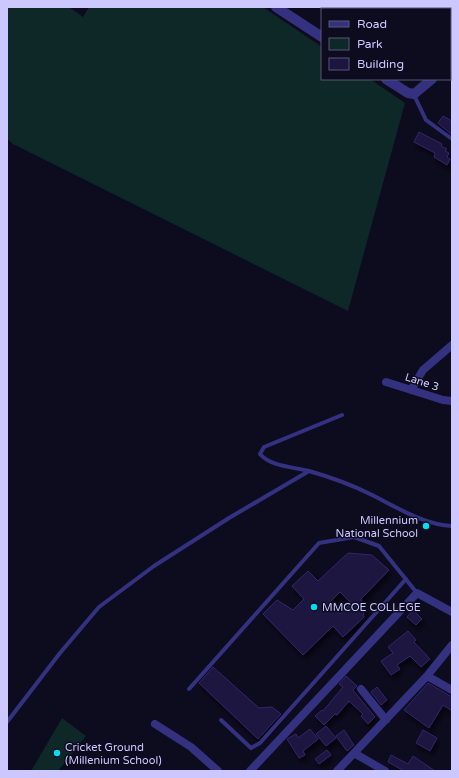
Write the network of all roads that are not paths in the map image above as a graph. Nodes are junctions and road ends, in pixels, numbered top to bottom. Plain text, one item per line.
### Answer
1 (276, 7) edge
2 (321, 36) edge
3 (388, 80) edge
4 (431, 80) edge
5 (414, 94) junction
6 (452, 139) edge
7 (452, 345) edge
8 (386, 382) dead end
9 (411, 390) junction
10 (452, 401) edge
11 (342, 415) dead end
12 (309, 471) junction
13 (452, 527) edge
14 (406, 578) junction
15 (417, 593) junction
16 (452, 612) edge
17 (452, 645) edge
18 (427, 676) junction
19 (189, 689) dead end
20 (361, 689) dead end
21 (452, 690) edge
22 (221, 720) dead end
23 (386, 720) junction
24 (7, 722) edge
25 (155, 724) dead end
26 (354, 753) junction
27 (218, 771) edge
28 (250, 771) edge
29 (337, 771) edge
30 (385, 771) edge

1 - 2 street
3 - 5 street
4 - 5 street
5 - 6 lane
7 - 9 street
8 - 9 street, Lane 3
9 - 10 street, Lane 3
11 - 12 lane
12 - 13 lane
12 - 24 lane
14 - 15 lane
14 - 19 lane
14 - 22 lane
15 - 16 street
15 - 28 street
17 - 18 street
18 - 21 street
18 - 23 street
20 - 23 street
23 - 26 street
25 - 27 street
26 - 29 street
26 - 30 street

